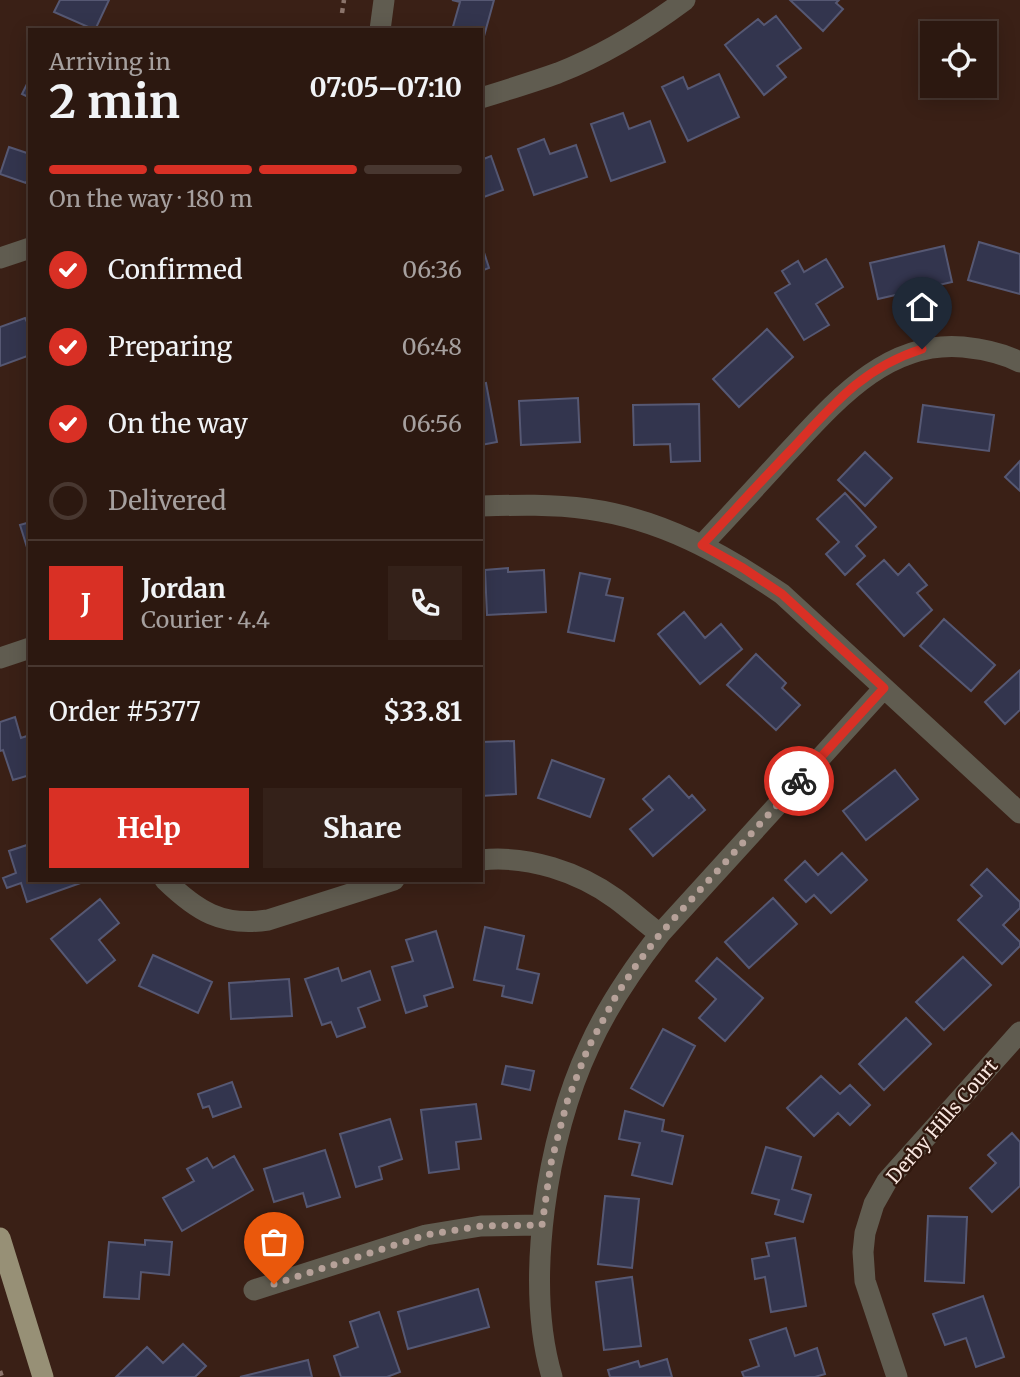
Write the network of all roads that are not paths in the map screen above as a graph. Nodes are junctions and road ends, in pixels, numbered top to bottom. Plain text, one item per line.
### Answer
1 (384, 0) edge
2 (685, 0) edge
3 (380, 28) edge
4 (483, 97) edge
5 (28, 249) edge
6 (0, 258) edge
7 (1020, 362) edge
8 (483, 506) edge
9 (702, 545) junction
10 (28, 649) edge
11 (0, 658) edge
12 (884, 688) junction
13 (1020, 813) edge
14 (483, 860) edge
15 (167, 882) edge
16 (388, 882) edge
17 (660, 934) junction
18 (1020, 1032) edge
19 (542, 1225) junction
20 (0, 1238) edge
21 (3, 1261) edge
22 (254, 1290) dead end
23 (43, 1377) edge
24 (552, 1377) edge
25 (897, 1377) edge

1 - 3 street
2 - 4 street
5 - 6 street
7 - 9 street
8 - 9 street
9 - 12 street
10 - 11 street
12 - 13 street
12 - 17 street
14 - 17 street
15 - 16 street
17 - 19 street
18 - 25 street, Derby Hills Court
19 - 22 street
19 - 24 street
20 - 21 main road
21 - 23 main road

